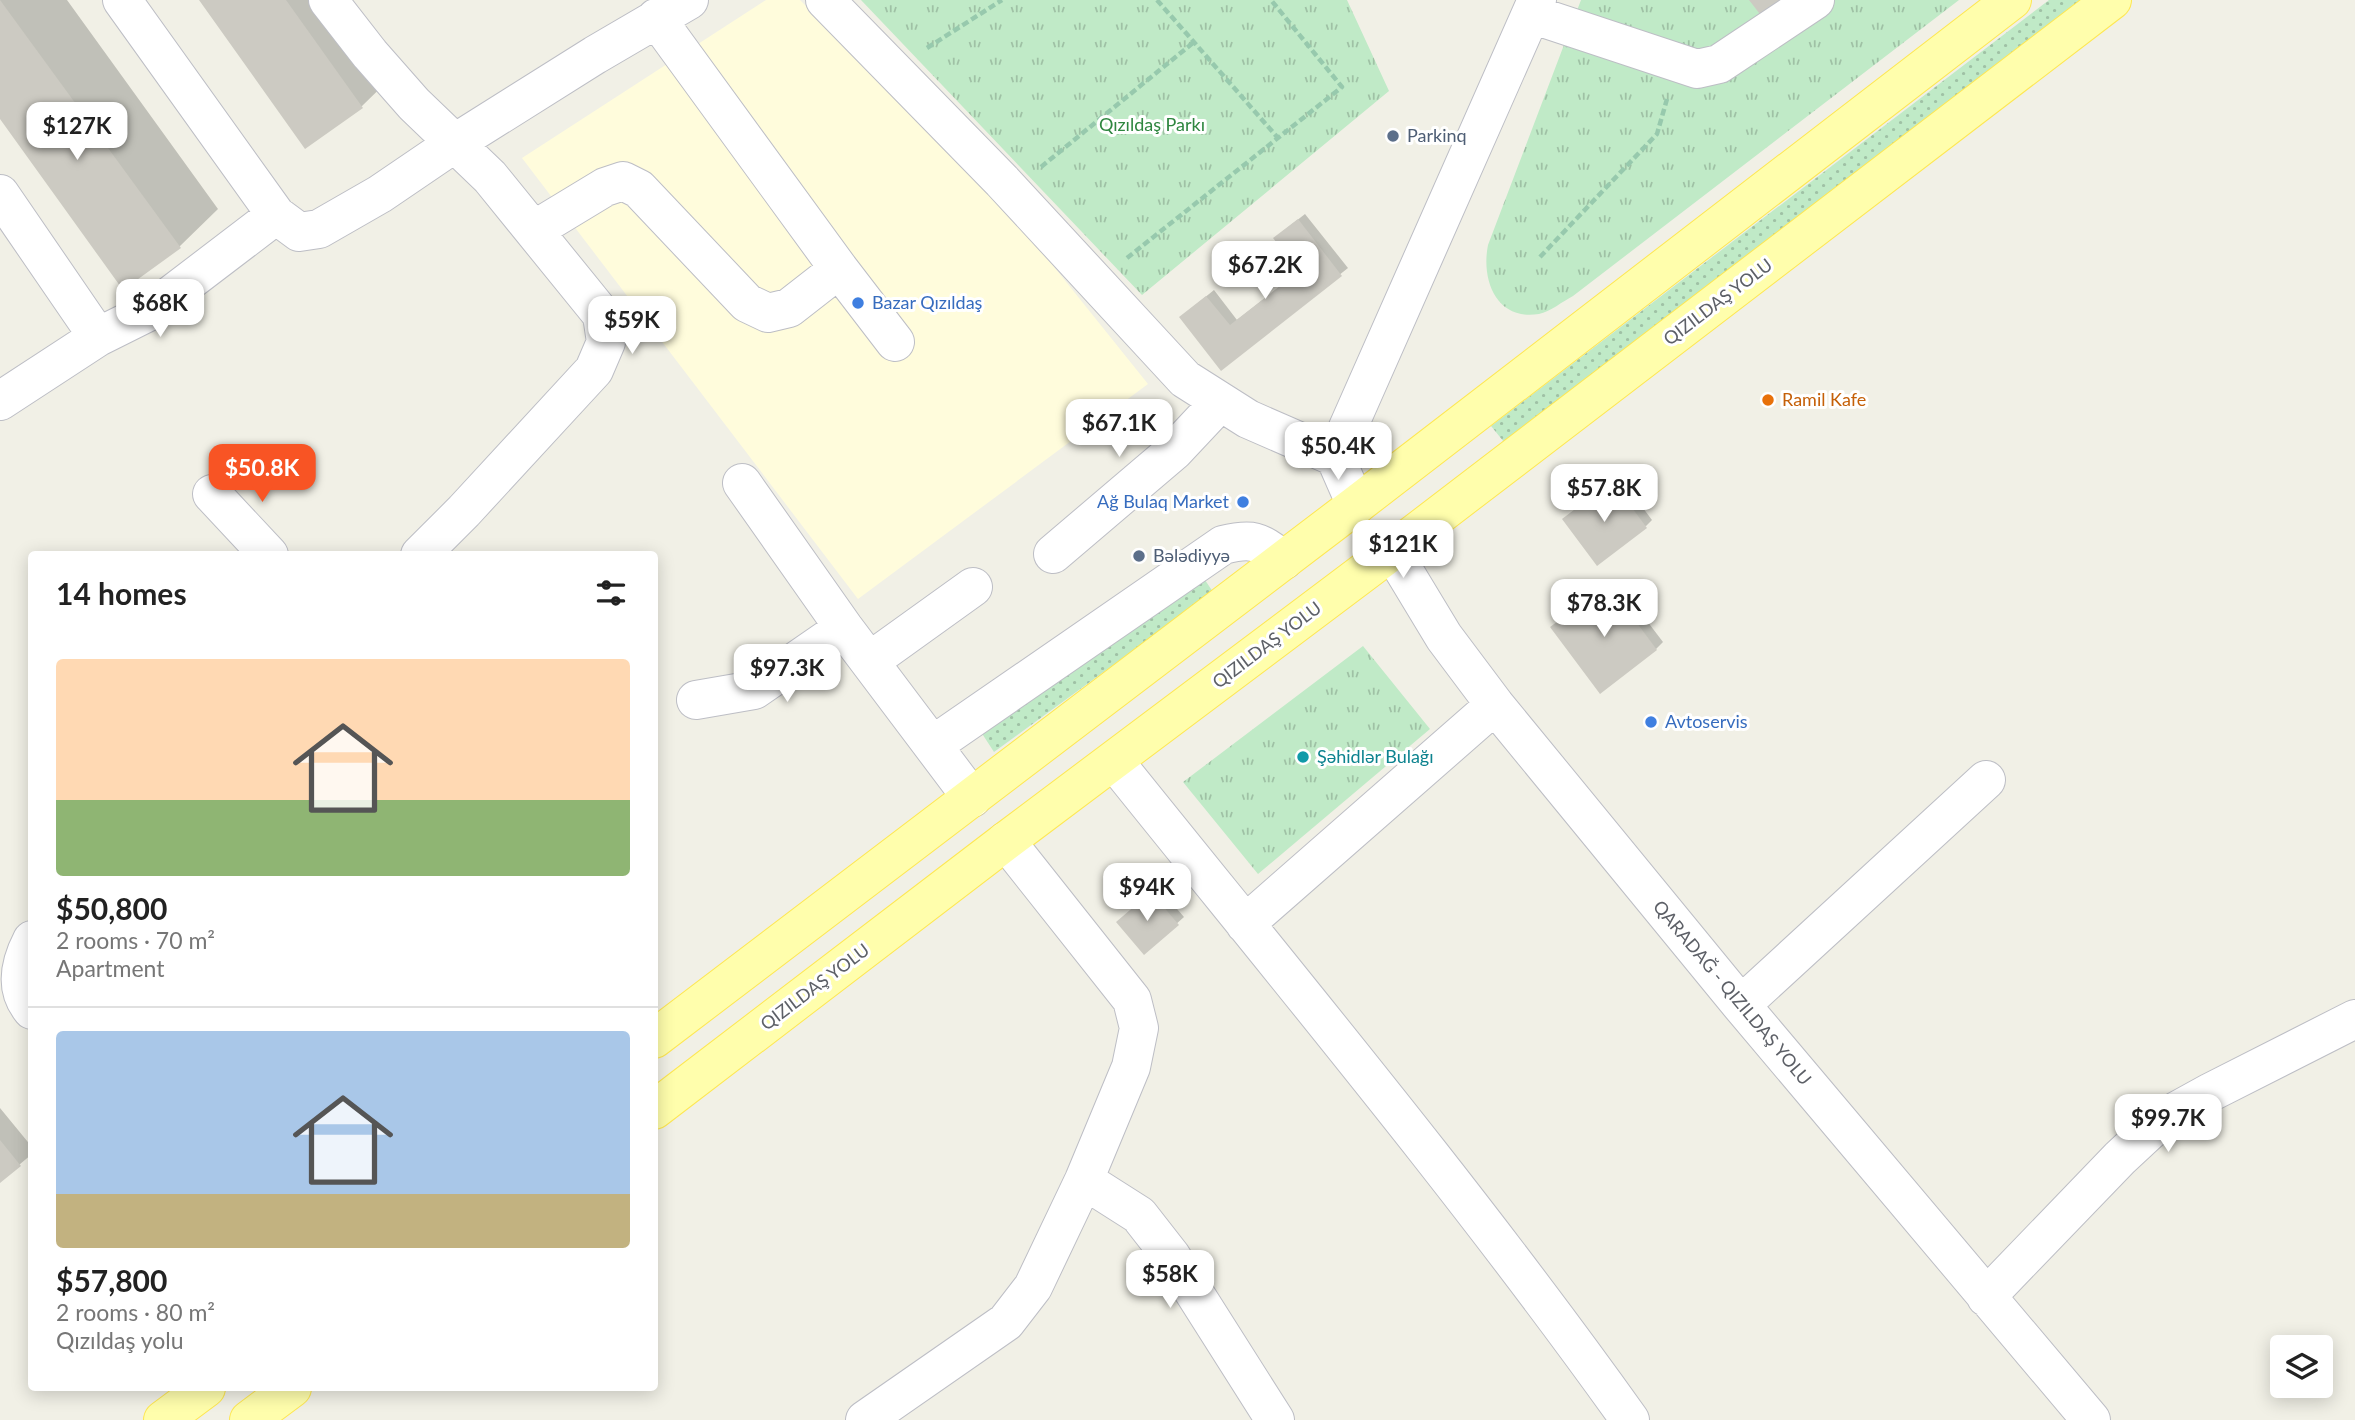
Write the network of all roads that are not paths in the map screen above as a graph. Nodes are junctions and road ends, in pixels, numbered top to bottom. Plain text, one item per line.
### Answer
1 (122, 0) edge
2 (328, 0) edge
3 (689, 0) edge
4 (825, 0) edge
5 (1815, 0) edge
6 (2012, 0) edge
7 (2112, 0) edge
8 (1534, 7) edge
9 (656, 18) junction
10 (455, 142) junction
11 (0, 194) edge
12 (276, 215) junction
13 (534, 230) junction
14 (839, 269) junction
15 (98, 337) junction
16 (895, 342) dead end
17 (0, 401) edge
18 (1220, 402) junction
19 (1335, 457) junction
20 (742, 484) dead end
21 (212, 494) dead end
22 (1356, 505) junction
23 (265, 551) edge
24 (424, 551) edge
25 (1392, 551) junction
26 (1053, 554) dead end
27 (1284, 560) junction
28 (973, 587) dead end
29 (844, 628) junction
30 (870, 661) junction
31 (696, 700) dead end
32 (1495, 705) junction
33 (933, 745) junction
34 (1114, 761) junction
35 (1986, 780) dead end
36 (972, 798) junction
37 (1006, 841) junction
38 (1245, 924) junction
39 (28, 950) edge
40 (28, 1005) edge
41 (1741, 1005) junction
42 (2355, 1019) edge
43 (658, 1037) edge
44 (658, 1107) edge
45 (1084, 1180) junction
46 (1986, 1297) junction
47 (202, 1391) edge
48 (288, 1391) edge
49 (163, 1420) edge
50 (249, 1420) edge
51 (864, 1420) edge
52 (1275, 1420) edge
53 (1630, 1420) edge
54 (2091, 1420) edge

1 - 12 street
2 - 10 street
3 - 9 street
4 - 18 street
5 - 8 street
6 - 22 main road
7 - 25 main road
8 - 19 street
9 - 10 street
9 - 14 street
10 - 12 street
10 - 13 street
11 - 15 street
12 - 15 street
13 - 14 street
13 - 24 street
14 - 16 street
15 - 17 street
18 - 19 street
18 - 26 street
19 - 22 street
20 - 29 street
21 - 23 street
22 - 25 main road
22 - 27 main road
25 - 32 street
25 - 34 main road
27 - 33 street
27 - 36 main road
28 - 30 street
29 - 30 street
29 - 31 street
30 - 33 street
32 - 38 street
32 - 41 street
33 - 36 street
34 - 37 main road
34 - 38 street
35 - 41 street
36 - 43 main road
37 - 44 main road
37 - 45 street
38 - 53 street
39 - 40 street
41 - 46 street
42 - 46 street
45 - 51 street
45 - 52 street
46 - 54 street
47 - 49 main road
48 - 50 main road

